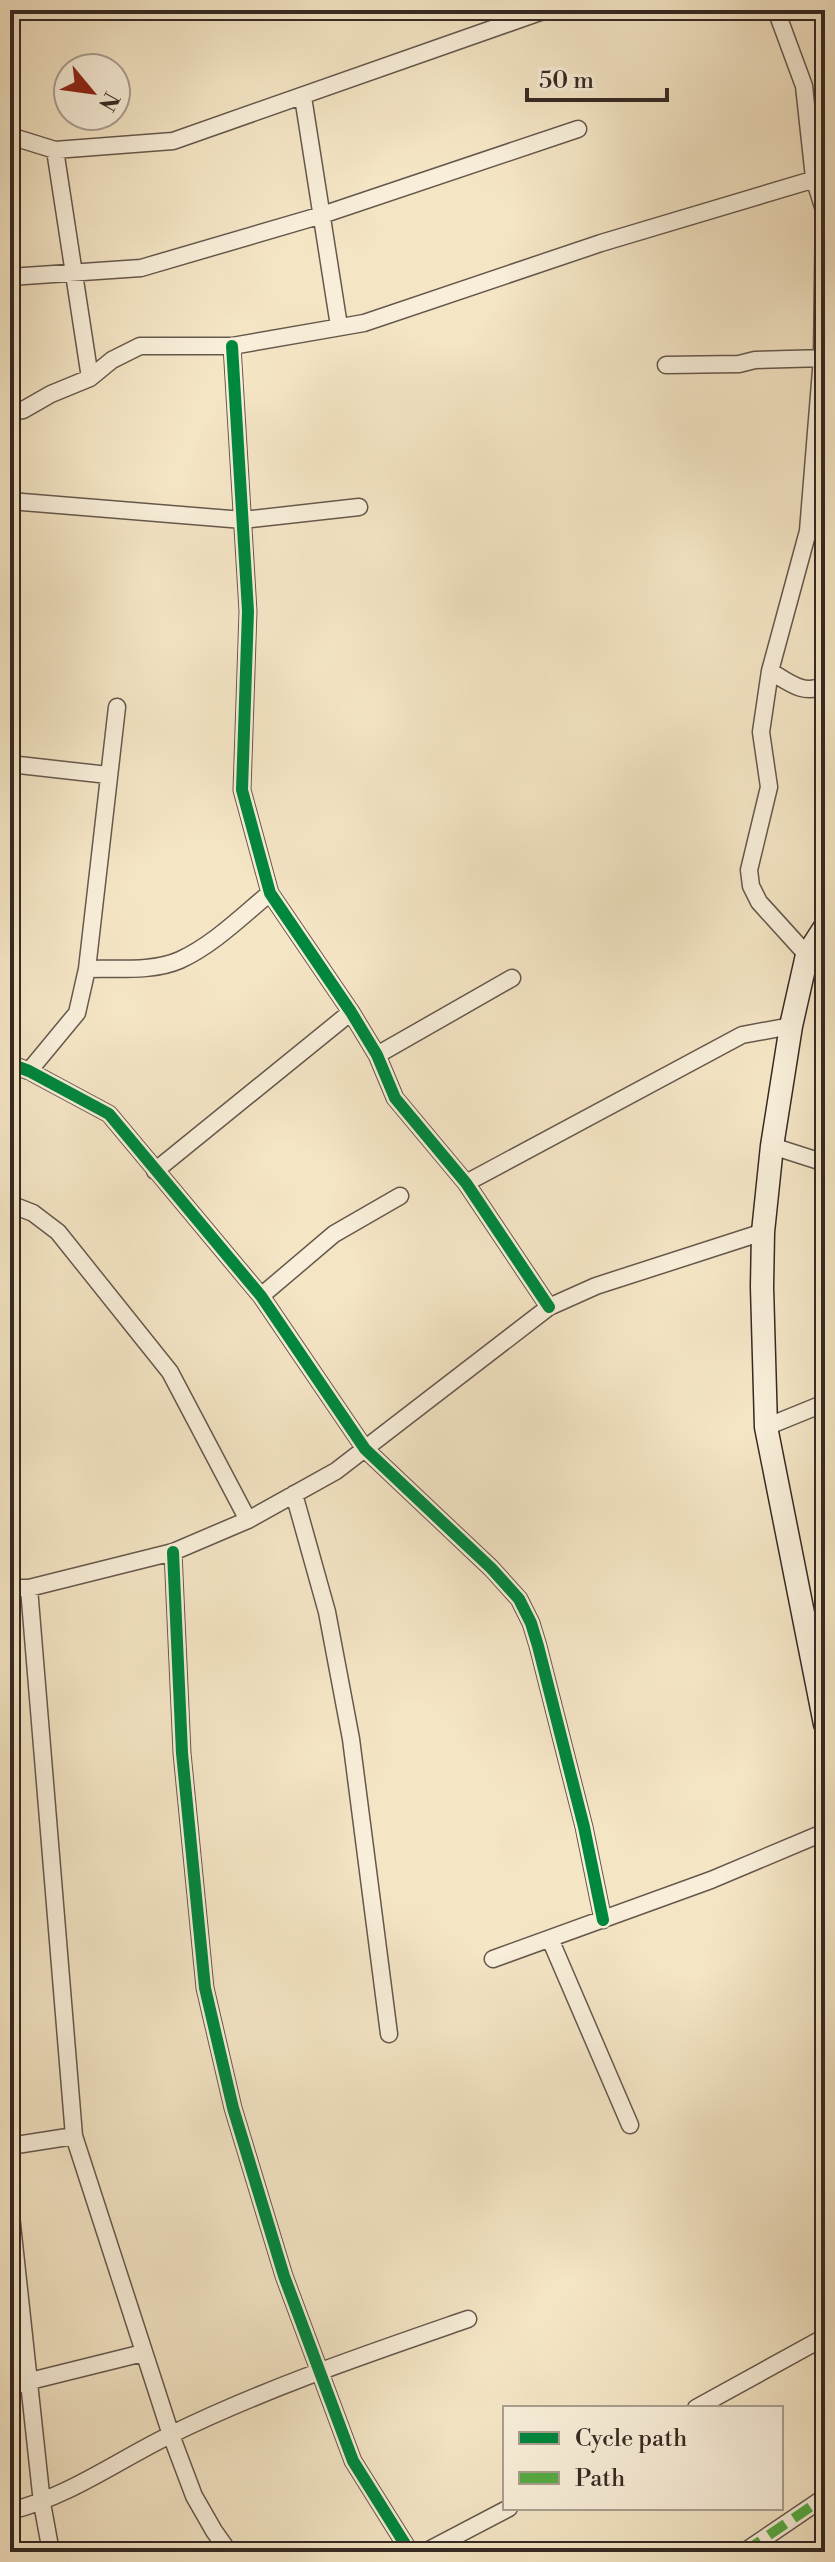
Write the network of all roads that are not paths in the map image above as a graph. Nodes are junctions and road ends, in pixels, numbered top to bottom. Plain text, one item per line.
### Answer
1 (14, 10) edge
2 (546, 10) edge
3 (776, 10) edge
4 (10, 17) edge
5 (303, 97) junction
6 (578, 129) dead end
7 (10, 136) edge
8 (55, 150) junction
9 (820, 178) edge
10 (322, 215) junction
11 (73, 271) junction
12 (10, 277) edge
13 (339, 326) junction
14 (232, 346) junction
15 (823, 358) edge
16 (666, 365) dead end
17 (90, 378) junction
18 (10, 412) edge
19 (10, 501) edge
20 (359, 507) dead end
21 (243, 520) junction
22 (770, 671) junction
23 (825, 684) edge
24 (117, 707) dead end
25 (10, 764) edge
26 (108, 775) junction
27 (270, 893) junction
28 (825, 927) edge
29 (807, 955) junction
30 (87, 969) junction
31 (512, 978) dead end
32 (351, 1012) junction
33 (791, 1026) junction
34 (377, 1055) junction
35 (10, 1064) edge
36 (29, 1071) junction
37 (772, 1146) junction
38 (825, 1163) edge
39 (155, 1171) junction
40 (466, 1183) junction
41 (400, 1196) dead end
42 (10, 1204) edge
43 (763, 1232) junction
44 (261, 1296) junction
45 (549, 1307) junction
46 (825, 1403) edge
47 (766, 1427) junction
48 (365, 1449) junction
49 (294, 1494) junction
50 (248, 1520) junction
51 (173, 1552) junction
52 (10, 1588) edge
53 (29, 1588) junction
54 (825, 1724) edge
55 (825, 1832) edge
56 (603, 1920) junction
57 (550, 1939) junction
58 (493, 1959) dead end
59 (389, 2034) dead end
60 (630, 2125) dead end
61 (74, 2136) junction
62 (10, 2146) edge
63 (10, 2206) edge
64 (468, 2319) dead end
65 (825, 2337) edge
66 (143, 2353) junction
67 (320, 2370) junction
68 (29, 2382) junction
69 (10, 2386) edge
70 (700, 2406) edge
71 (171, 2435) junction
72 (825, 2497) edge
73 (42, 2503) junction
74 (505, 2510) edge
75 (10, 2511) edge
76 (51, 2552) edge
77 (229, 2552) edge
78 (410, 2552) edge
79 (425, 2552) edge
80 (744, 2552) edge

1 - 4 street
2 - 5 street
3 - 9 street
5 - 8 street
5 - 10 street
6 - 10 street
7 - 8 street
8 - 11 street
9 - 13 street
9 - 15 street
10 - 11 street
10 - 13 street
11 - 12 street
11 - 17 street
13 - 14 street
14 - 17 street
14 - 21 street
15 - 16 street
15 - 22 street
17 - 18 street
19 - 21 street
20 - 21 street
21 - 27 street
22 - 23 street
22 - 29 street
24 - 26 street
25 - 26 street
26 - 30 street
27 - 30 street
27 - 32 street
28 - 29 street
29 - 33 street
30 - 36 street
31 - 34 street
32 - 34 street
32 - 39 street
33 - 37 street
33 - 40 street
34 - 40 street
35 - 36 street
36 - 39 street
37 - 38 street
37 - 43 street
39 - 44 street
40 - 45 street
41 - 44 street
42 - 50 street
43 - 45 street
43 - 47 street
44 - 48 street
45 - 48 street
46 - 47 street
47 - 54 street
48 - 49 street
48 - 56 street
49 - 50 street
49 - 59 street
50 - 51 street
51 - 53 street
51 - 67 street
52 - 53 street
53 - 61 street
55 - 56 street
56 - 57 street
57 - 58 street
57 - 60 street
61 - 62 street
61 - 66 street
63 - 68 street
64 - 67 street
65 - 70 street
66 - 68 street
66 - 71 street
67 - 71 street
67 - 78 street
68 - 69 street
68 - 73 street
71 - 73 street
71 - 77 street
72 - 80 street
73 - 75 street
73 - 76 street
74 - 79 street

